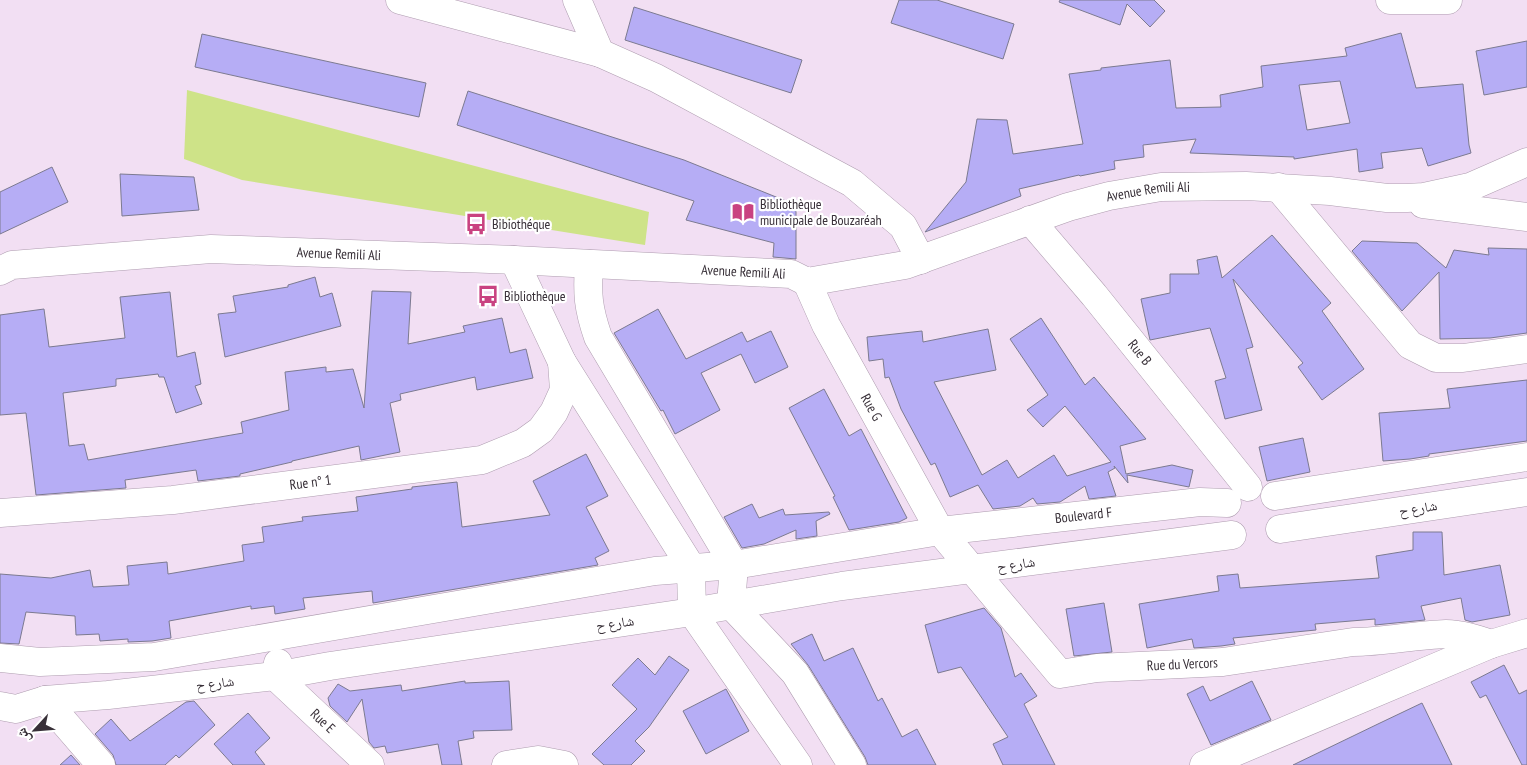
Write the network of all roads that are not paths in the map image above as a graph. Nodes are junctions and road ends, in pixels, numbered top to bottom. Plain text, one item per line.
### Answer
1 (400, 0) edge
2 (577, 0) edge
3 (1390, 0) edge
4 (1448, 0) edge
5 (600, 53) junction
6 (1527, 162) edge
7 (1278, 187) junction
8 (1387, 198) junction
9 (1527, 217) edge
10 (1030, 220) junction
11 (514, 260) junction
12 (922, 260) junction
13 (589, 264) junction
14 (0, 271) edge
15 (807, 282) junction
16 (1527, 349) edge
17 (562, 362) junction
18 (1527, 457) edge
19 (1527, 492) edge
20 (1238, 495) junction
21 (1275, 496) junction
22 (0, 513) edge
23 (1280, 529) junction
24 (940, 531) junction
25 (1232, 535) junction
26 (734, 565) junction
27 (691, 568) junction
28 (972, 569) junction
29 (731, 605) junction
30 (692, 612) junction
31 (321, 628) junction
32 (1527, 633) edge
33 (261, 639) junction
34 (1375, 642) junction
35 (1491, 644) junction
36 (0, 658) edge
37 (330, 666) junction
38 (275, 676) junction
39 (1400, 682) junction
40 (45, 700) junction
41 (5, 712) edge
42 (101, 765) edge
43 (370, 765) edge
44 (506, 765) edge
45 (564, 765) edge
46 (798, 765) edge
47 (852, 765) edge
48 (1204, 765) edge

1 - 5 street
2 - 5 street
3 - 4 street
5 - 12 street
6 - 8 street, Avenue Remili Ali
7 - 8 street, Avenue Remili Ali
7 - 10 street, Avenue Remili Ali
7 - 16 street
8 - 9 street
10 - 12 street, Avenue Remili Ali
10 - 20 street, Rue B
11 - 13 street, Avenue Remili Ali
11 - 14 street, Avenue Remili Ali
11 - 17 street
12 - 15 street, Avenue Remili Ali
13 - 15 street, Avenue Remili Ali
13 - 26 street
15 - 24 street, Rue G
17 - 22 street, Rue n° 1
17 - 27 street
18 - 21 street
19 - 23 street, شارع ح
20 - 21 street
20 - 24 street, Boulevard F
20 - 25 street
21 - 23 street
23 - 25 street
24 - 26 street, Boulevard F
24 - 28 street, Rue du Vercors
25 - 28 street, شارع ح
26 - 27 street, Boulevard F
26 - 29 street
27 - 30 street
27 - 31 street, Boulevard F
28 - 29 street, شارع ح
28 - 34 street, Rue du Vercors
29 - 30 street, شارع ح
29 - 47 street
30 - 37 street, شارع ح
30 - 46 street
31 - 33 street, Boulevard F
31 - 37 street
32 - 35 street
33 - 36 street, Boulevard F
33 - 38 street
34 - 35 street, Rue du Vercors
34 - 39 street
35 - 39 street
37 - 38 street, شارع ح
38 - 40 street, شارع ح
38 - 43 street, Rue E
39 - 48 street
40 - 41 street, شارع ح
40 - 42 street
44 - 45 street

